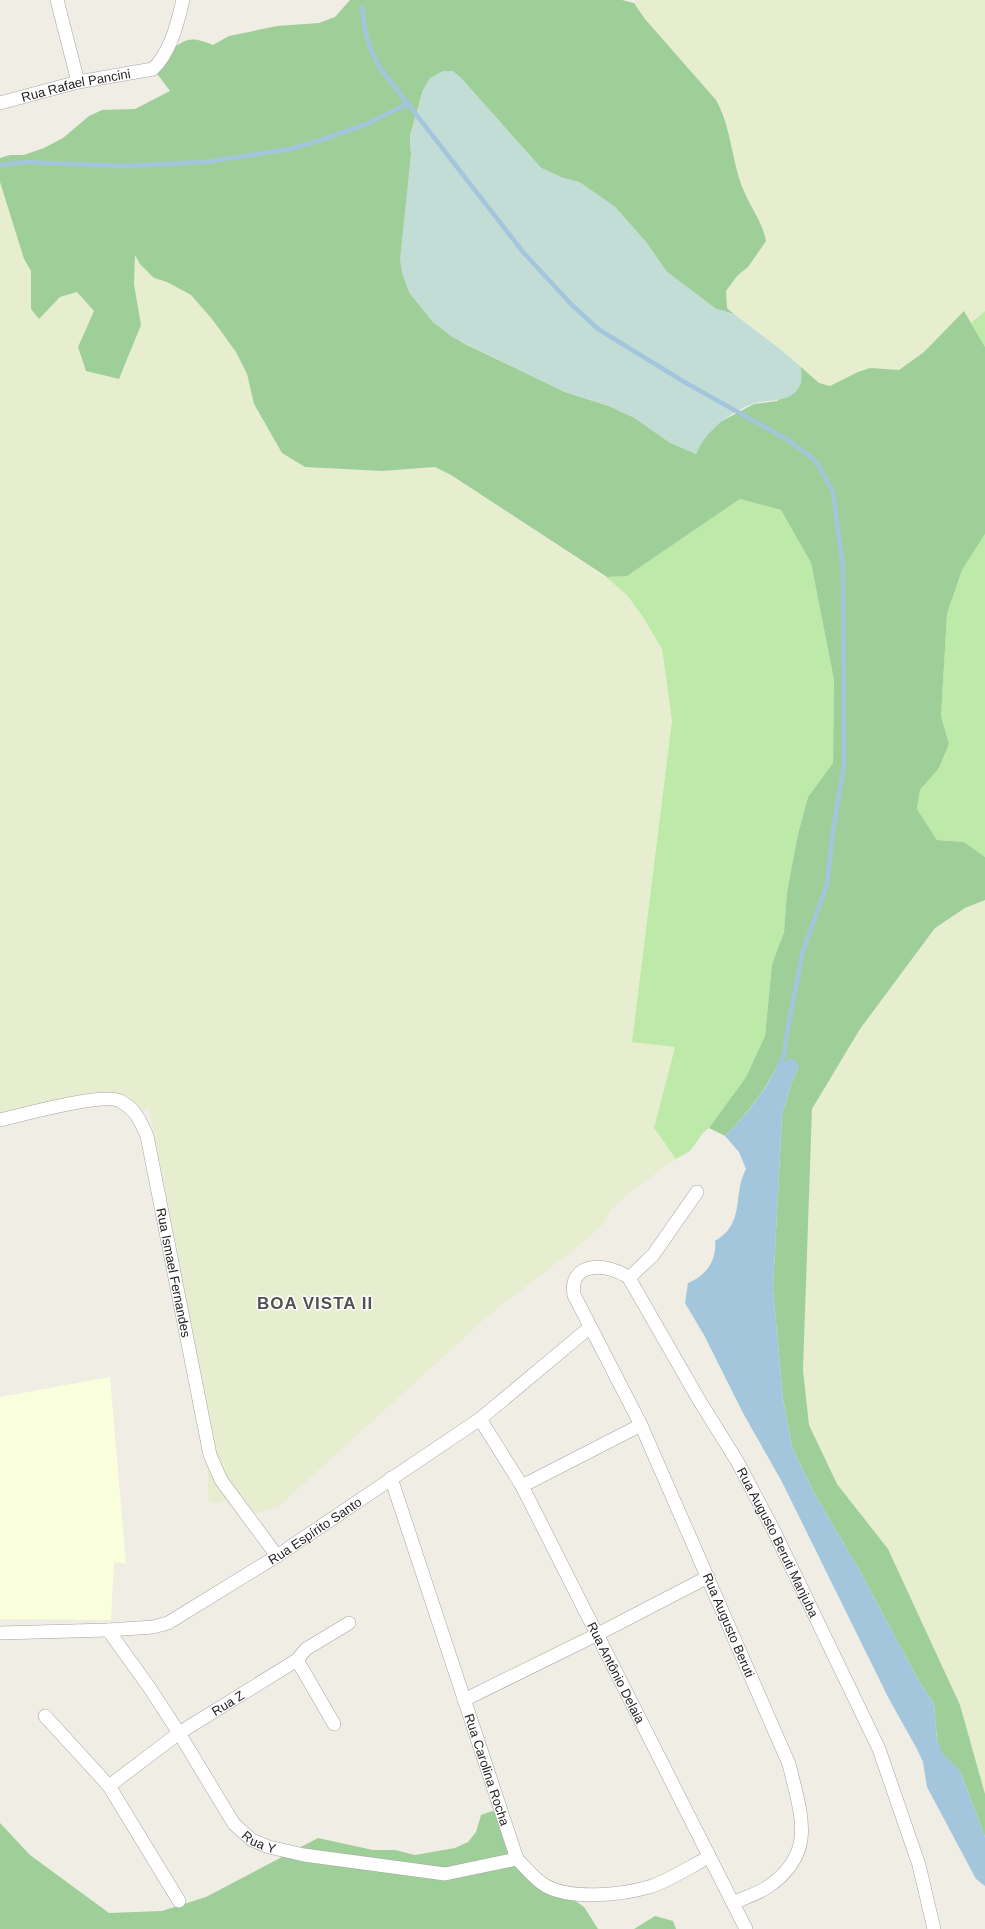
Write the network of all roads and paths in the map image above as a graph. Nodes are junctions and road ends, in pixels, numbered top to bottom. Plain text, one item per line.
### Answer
1 (57, 0) edge
2 (183, 0) edge
3 (78, 82) junction
4 (0, 103) edge
5 (0, 1120) edge
6 (696, 1192) dead end
7 (629, 1278) junction
8 (590, 1328) junction
9 (480, 1419) junction
10 (641, 1425) junction
11 (391, 1478) junction
12 (522, 1486) junction
13 (277, 1556) junction
14 (708, 1577) junction
15 (349, 1623) dead end
16 (108, 1630) junction
17 (0, 1633) edge
18 (596, 1635) junction
19 (297, 1660) junction
20 (464, 1700) junction
21 (45, 1716) dead end
22 (334, 1724) dead end
23 (179, 1733) junction
24 (109, 1786) junction
25 (709, 1857) junction
26 (517, 1859) junction
27 (179, 1901) dead end
28 (733, 1903) junction
29 (746, 1929) edge
30 (934, 1929) edge

1 - 3 street
2 - 3 street, Rua Rafael Pancini
3 - 4 street, Rua Rafael Pancini
5 - 13 street, Rua Ismael Fernandes
6 - 7 street
7 - 8 street
7 - 30 street, Rua Augusto Beruti Manjuba
8 - 9 street, Rua Espírito Santo
8 - 10 street, Rua Augusto Beruti
9 - 11 street, Rua Espírito Santo
9 - 12 street, Rua Antônio Delaia
10 - 12 street
10 - 14 street, Rua Augusto Beruti
11 - 13 street, Rua Espírito Santo
11 - 20 street, Rua Carolina Rocha
12 - 18 street, Rua Antônio Delaia
13 - 16 street, Rua Espírito Santo
14 - 18 street
14 - 28 street, Rua Augusto Beruti
15 - 19 street, Rua Z
16 - 17 street, Rua Espírito Santo
16 - 23 street, Rua Y
18 - 20 street
18 - 25 street, Rua Antônio Delaia
19 - 22 street
19 - 23 street, Rua Z
20 - 26 street, Rua Carolina Rocha
21 - 24 street
23 - 24 street, Rua Z
23 - 26 street, Rua Y
24 - 27 street
25 - 26 street, Rua Carolina Rocha
25 - 28 street, Rua Antônio Delaia
28 - 29 street, Rua Antônio Delaia

